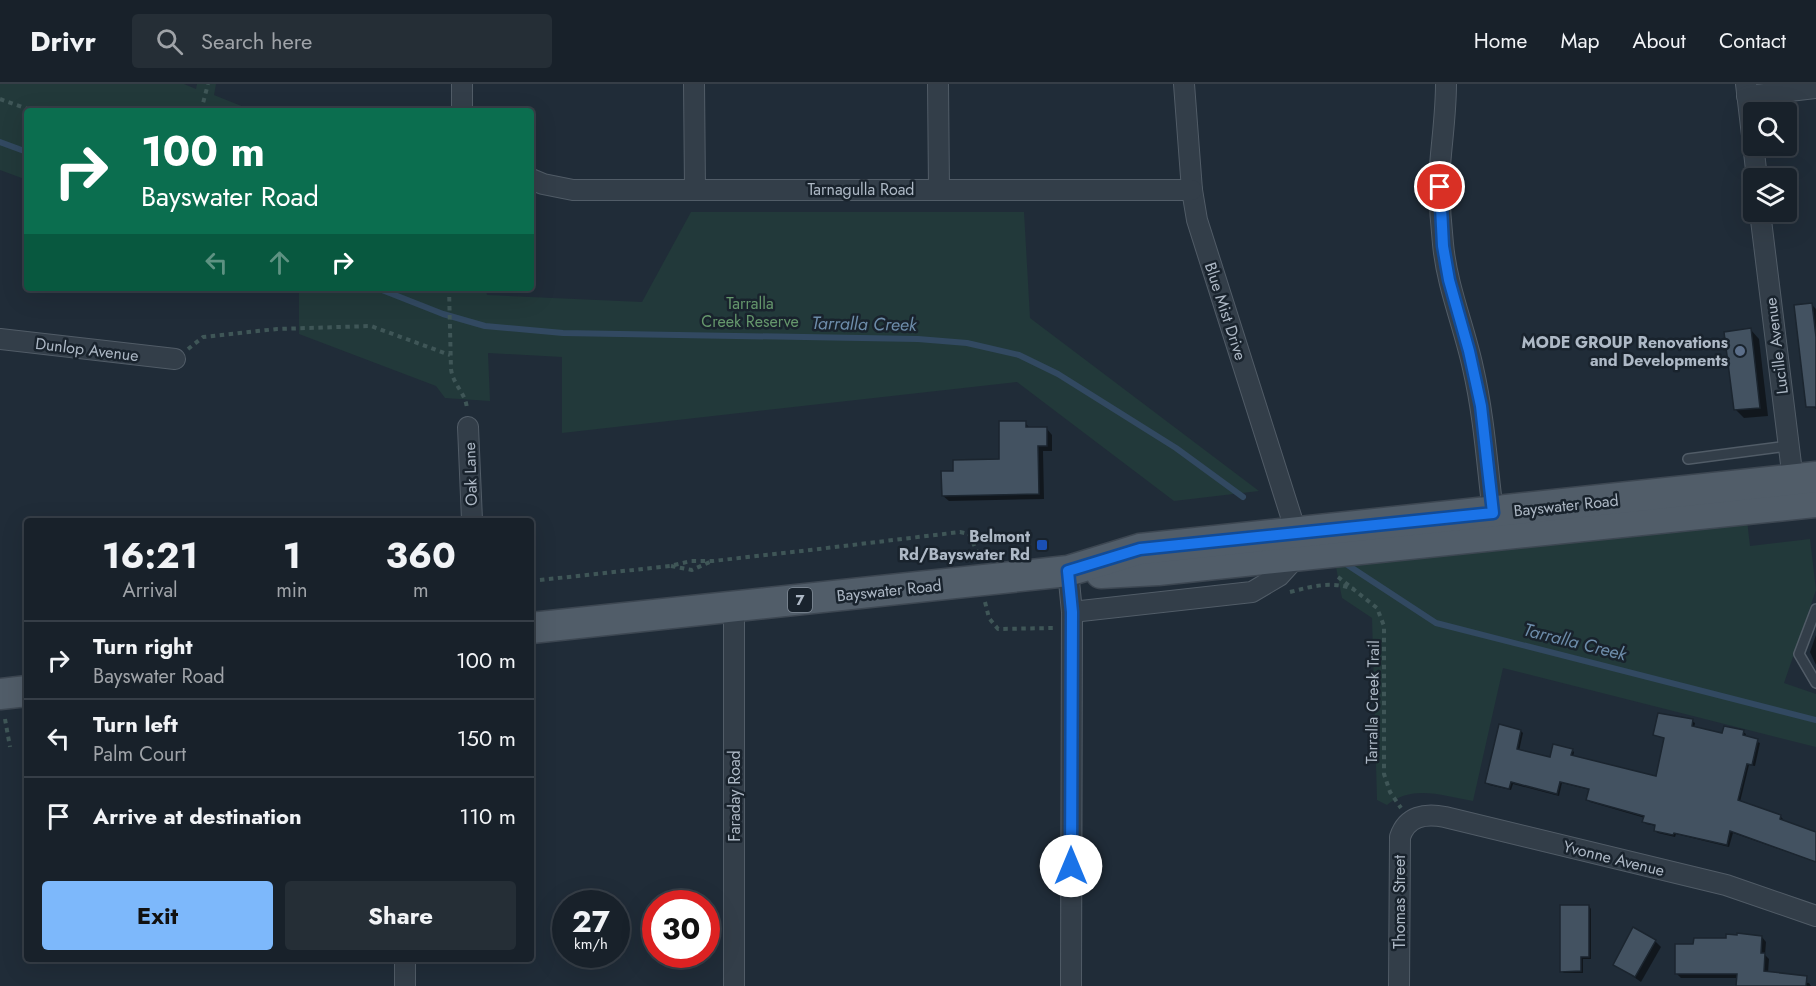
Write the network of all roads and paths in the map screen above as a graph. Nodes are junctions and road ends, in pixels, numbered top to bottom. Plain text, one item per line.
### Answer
1 (208, 84) edge
2 (462, 84) edge
3 (694, 84) edge
4 (938, 84) edge
5 (1184, 84) edge
6 (1446, 84) edge
7 (1816, 88) edge
8 (1746, 90) edge
9 (0, 99) edge
10 (25, 108) edge
11 (202, 108) edge
12 (462, 108) edge
13 (1755, 168) edge
14 (534, 180) edge
15 (695, 189) junction
16 (939, 189) junction
17 (1192, 190) junction
18 (1761, 222) edge
19 (449, 291) edge
20 (0, 339) edge
21 (450, 355) junction
22 (175, 359) joint
23 (468, 427) joint
24 (1788, 447) junction
25 (1688, 459) dead end
26 (1805, 478) edge
27 (1816, 501) edge
28 (1493, 513) junction
29 (472, 518) edge
30 (1298, 543) junction
31 (670, 566) junction
32 (1068, 571) junction
33 (1329, 574) dead end
34 (534, 581) edge
35 (1353, 589) junction
36 (1262, 594) junction
37 (734, 607) junction
38 (1816, 609) edge
39 (1072, 612) junction
40 (534, 628) edge
41 (1816, 683) edge
42 (24, 691) edge
43 (0, 694) edge
44 (0, 720) edge
45 (10, 747) dead end
46 (1410, 820) junction
47 (1816, 916) edge
48 (405, 962) edge
49 (405, 986) edge
50 (734, 986) edge
51 (1071, 986) edge
52 (1400, 986) edge

1 - 11 path
2 - 12 street
3 - 15 street
4 - 16 street
5 - 17 street, Blue Mist Drive
6 - 28 street
7 - 8 street
8 - 13 street
9 - 10 path
14 - 15 street, Tarnagulla Road
15 - 16 street, Tarnagulla Road
16 - 17 street, Tarnagulla Road
17 - 30 street, Blue Mist Drive
18 - 24 street, Lucille Avenue
19 - 21 path
20 - 22 street, Dunlop Avenue
21 - 22 path
21 - 23 path
23 - 29 street, Oak Lane
24 - 25 lane
24 - 26 street, Lucille Avenue
26 - 27 main road
26 - 28 main road, Bayswater Road / 7
27 - 30 main road, Bayswater Road / 7
28 - 30 main road, Bayswater Road / 7
30 - 32 main road, Bayswater Road / 7
30 - 36 street
31 - 31 path
31 - 34 path
32 - 37 main road, Bayswater Road / 7
32 - 39 street
33 - 35 path, Tarralla Creek Trail
35 - 36 path, Tarralla Creek Trail
35 - 46 path, Tarralla Creek Trail
36 - 39 street
37 - 40 main road, Bayswater Road / 7
37 - 50 street, Faraday Road
38 - 41 lane
39 - 51 street
42 - 43 main road
44 - 45 path
46 - 47 street, Yvonne Avenue
46 - 52 street, Thomas Street
48 - 49 street

